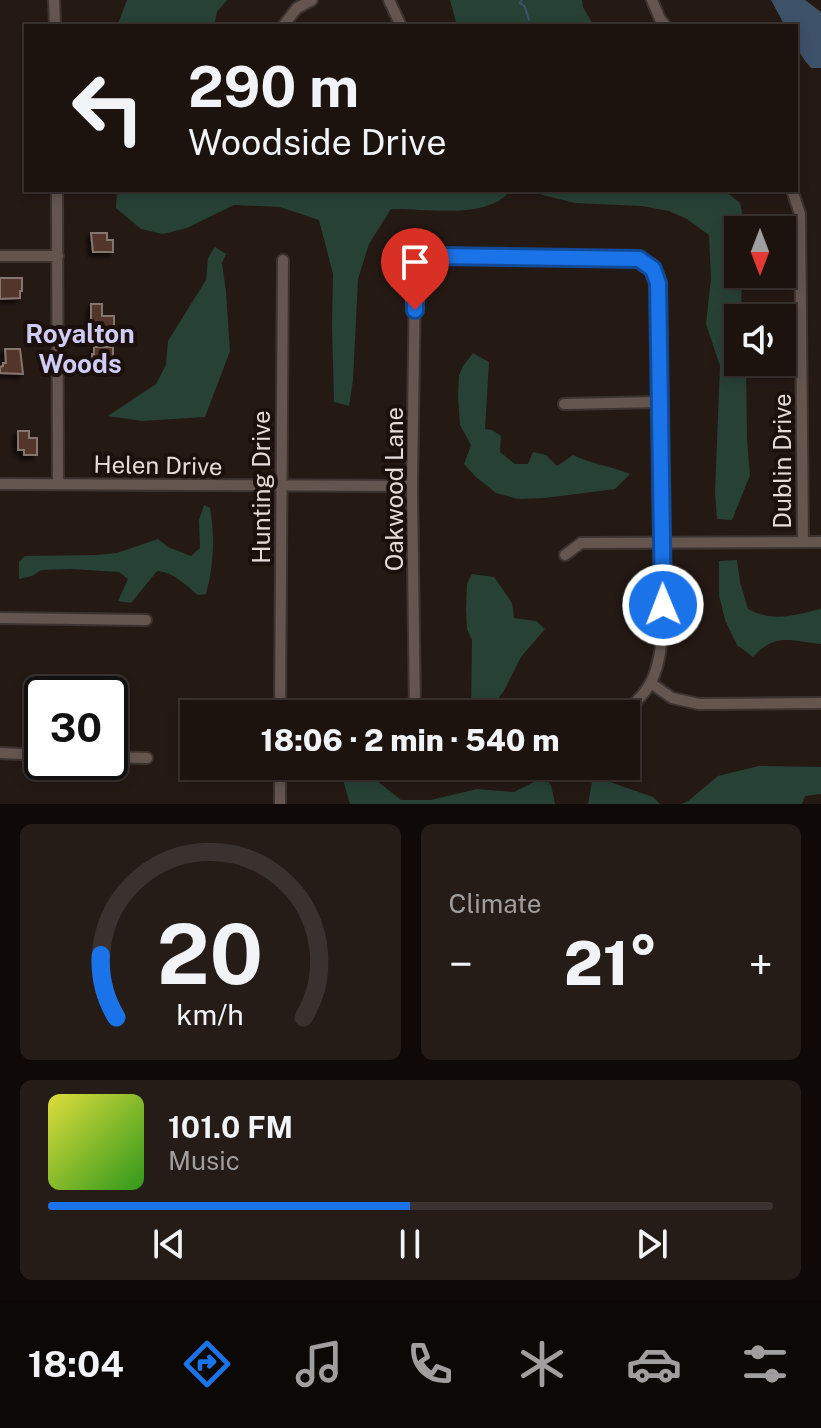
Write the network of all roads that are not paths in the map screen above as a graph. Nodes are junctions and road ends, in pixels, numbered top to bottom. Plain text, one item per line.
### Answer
1 (54, 0) edge
2 (312, 0) edge
3 (389, 0) edge
4 (652, 0) edge
5 (55, 24) edge
6 (285, 24) edge
7 (400, 24) edge
8 (664, 24) edge
9 (57, 192) edge
10 (793, 192) edge
11 (0, 256) edge
12 (58, 256) junction
13 (283, 260) dead end
14 (659, 402) junction
15 (564, 404) dead end
16 (0, 484) edge
17 (58, 484) junction
18 (281, 485) junction
19 (412, 486) junction
20 (662, 542) junction
21 (803, 542) junction
22 (821, 542) edge
23 (565, 555) dead end
24 (0, 618) edge
25 (146, 620) dead end
26 (652, 684) junction
27 (280, 700) edge
28 (415, 700) edge
29 (639, 700) edge
30 (821, 703) edge
31 (0, 753) edge
32 (24, 754) edge
33 (128, 757) edge
34 (147, 758) dead end
35 (280, 780) edge
36 (280, 804) edge

1 - 5 street
2 - 6 street
3 - 7 street
4 - 8 street
9 - 12 street
10 - 21 street, Dublin Drive
11 - 12 street
12 - 17 street
13 - 18 street, Hunting Drive
14 - 15 street
14 - 19 street, Oakwood Lane
14 - 20 street
16 - 17 street, Helen Drive
17 - 18 street, Helen Drive
18 - 19 street, Helen Drive
18 - 27 street, Hunting Drive
19 - 28 street, Oakwood Lane
20 - 21 street
20 - 23 street
20 - 26 street
21 - 22 street
24 - 25 street
26 - 29 street
26 - 30 street
31 - 32 street
33 - 34 street
35 - 36 street

